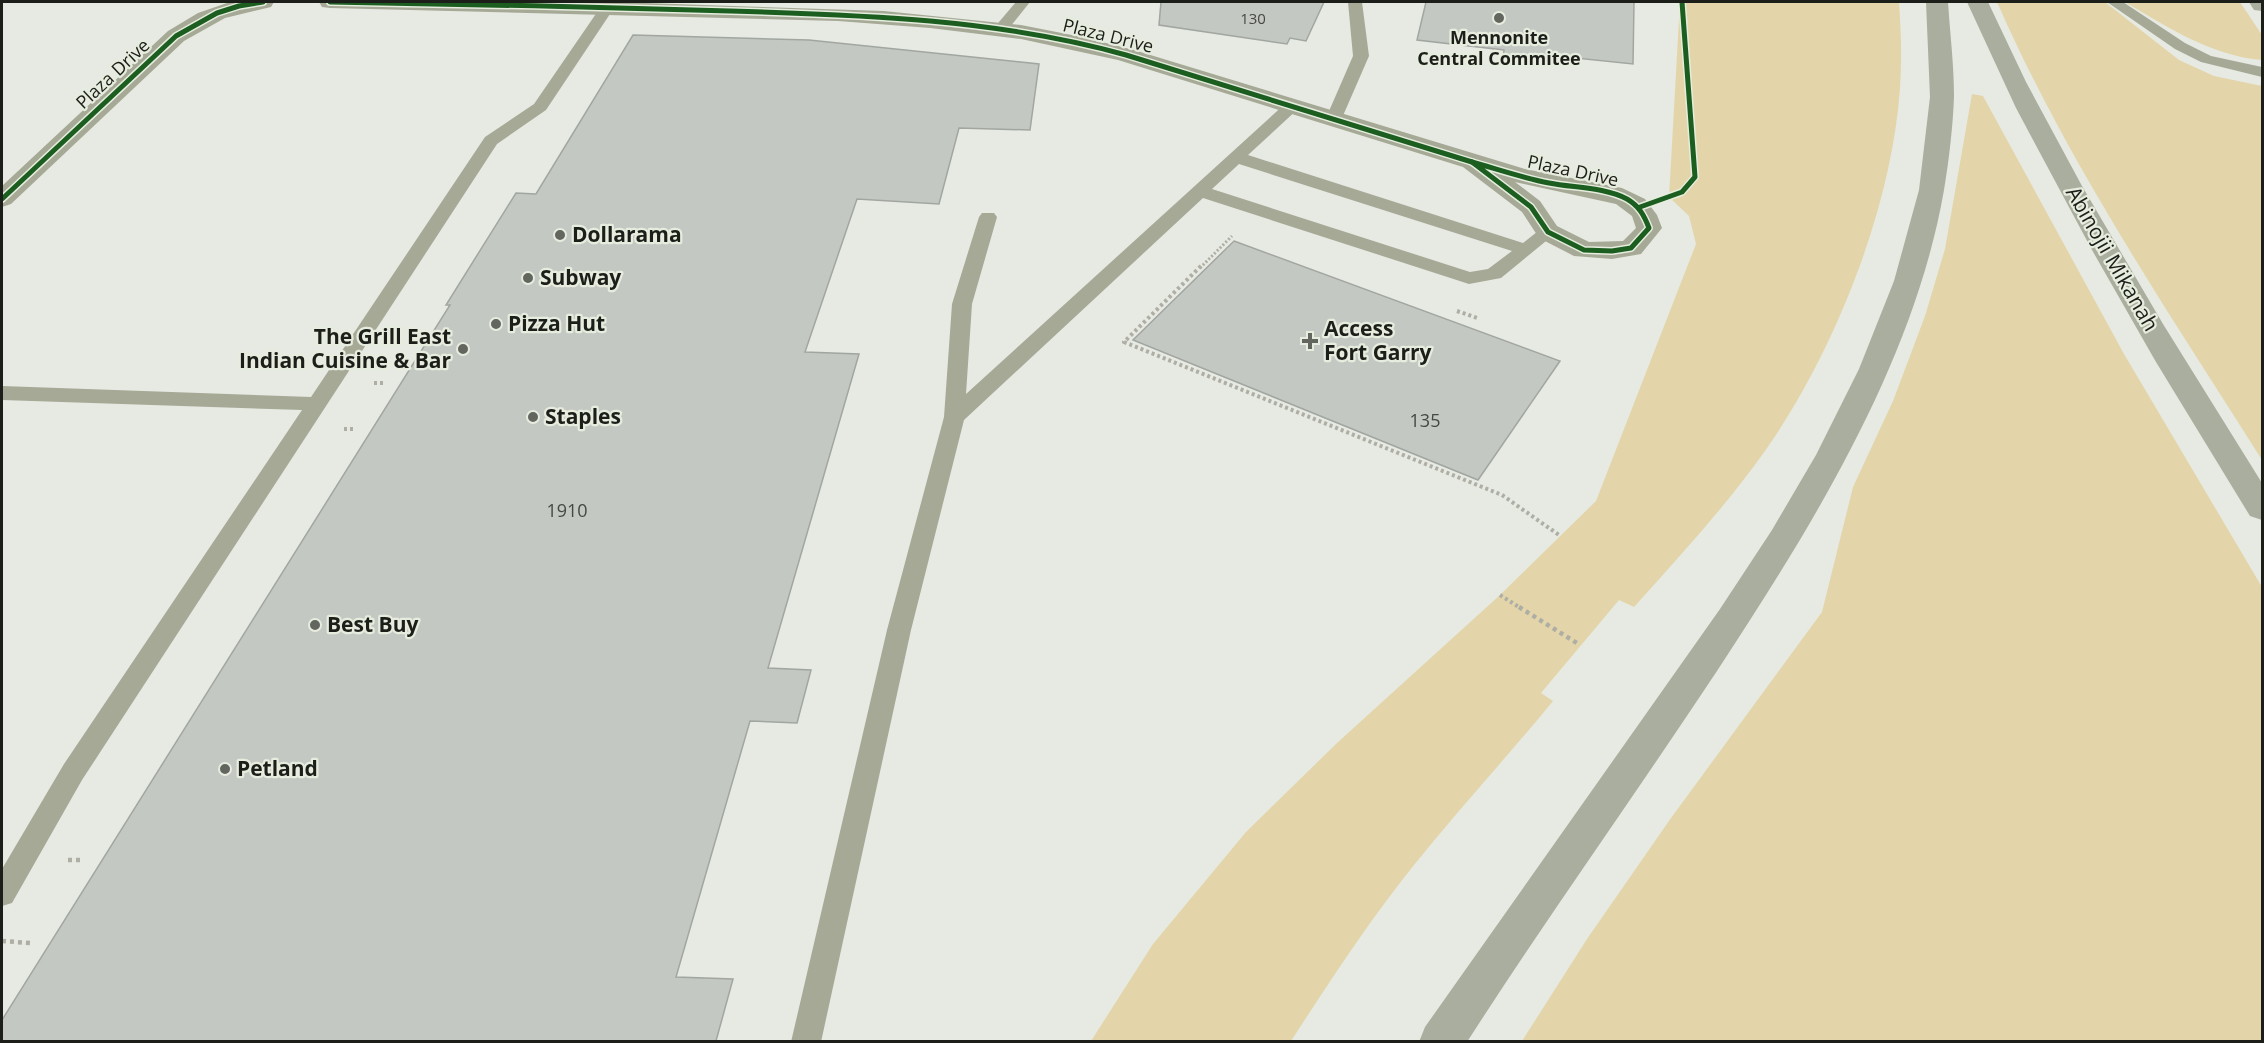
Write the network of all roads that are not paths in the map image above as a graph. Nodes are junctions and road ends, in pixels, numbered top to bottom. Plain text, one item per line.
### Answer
1 (263, 2) edge
2 (330, 2) edge
3 (1023, 2) edge
4 (1355, 2) edge
5 (1937, 2) edge
6 (1977, 2) edge
7 (2114, 2) edge
8 (554, 4) edge
9 (607, 8) junction
10 (1001, 29) junction
11 (2262, 72) edge
12 (1293, 105) junction
13 (1334, 118) junction
14 (1236, 157) junction
15 (1471, 161) junction
16 (1200, 191) junction
17 (2, 199) edge
18 (988, 217) dead end
19 (1548, 232) junction
20 (1524, 249) junction
21 (2, 393) edge
22 (319, 404) junction
23 (954, 417) junction
24 (2262, 508) edge
25 (2, 894) edge
26 (806, 1041) edge
27 (1441, 1041) edge

1 - 17 street, Plaza Drive
2 - 8 street, Plaza Drive
3 - 10 lane
4 - 13 lane
5 - 27 main road
6 - 24 main road, Abinojii Mikanah
7 - 11 lane
8 - 9 street, Plaza Drive
9 - 10 street, Plaza Drive
9 - 22 lane
10 - 12 street, Plaza Drive
12 - 13 street, Plaza Drive
12 - 14 lane
13 - 15 street, Plaza Drive
14 - 16 lane
14 - 20 lane
15 - 19 street, Plaza Drive
15 - 19 street, Plaza Drive
16 - 20 lane
16 - 23 lane
18 - 23 lane
19 - 20 lane
21 - 22 lane
22 - 25 lane
23 - 26 lane

